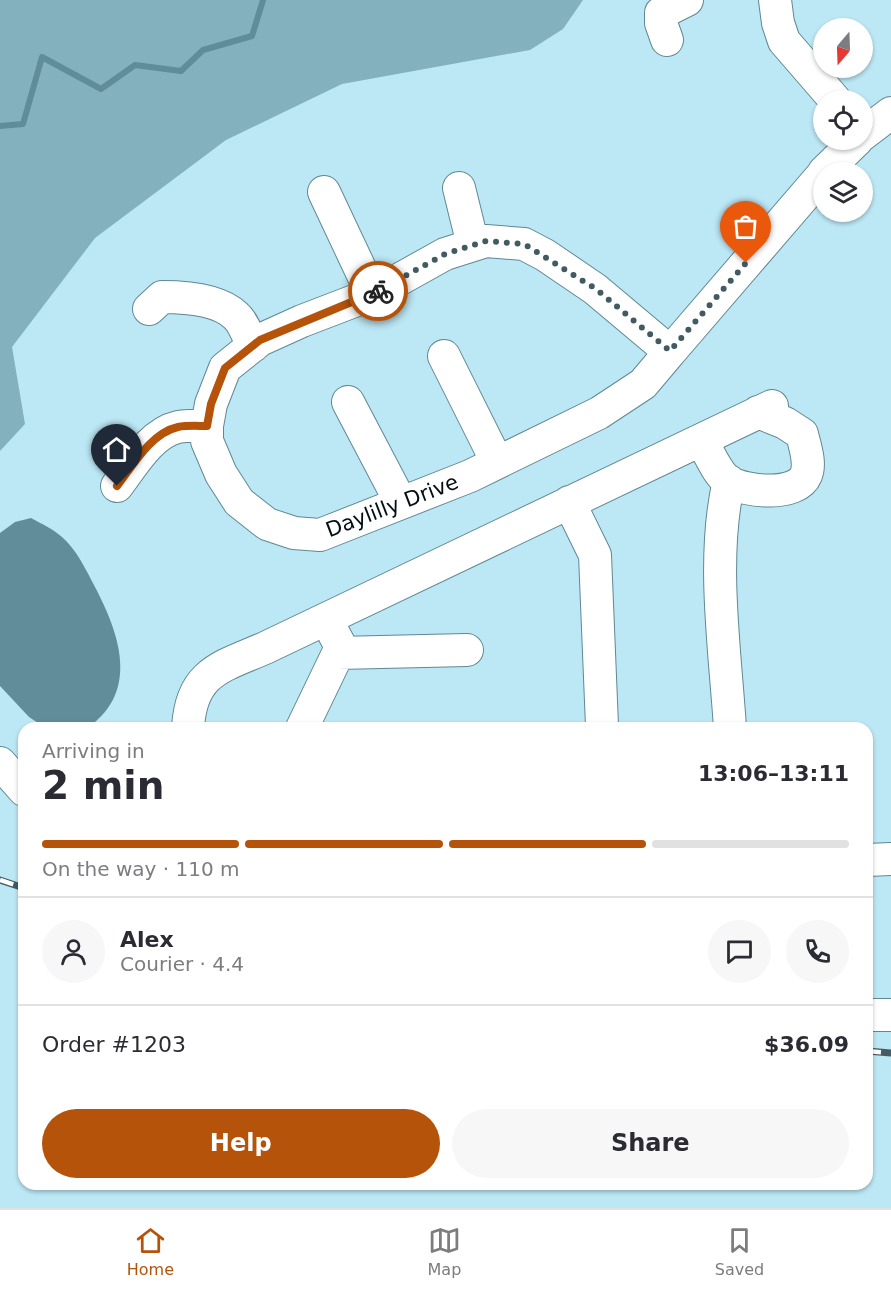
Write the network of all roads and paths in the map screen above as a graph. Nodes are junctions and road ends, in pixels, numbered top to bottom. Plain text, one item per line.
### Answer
1 (687, 0) edge
2 (776, 0) edge
3 (667, 40) dead end
4 (826, 90) edge
5 (891, 113) edge
6 (873, 126) edge
7 (847, 150) edge
8 (835, 162) edge
9 (813, 186) edge
10 (459, 188) dead end
11 (324, 192) dead end
12 (473, 245) junction
13 (372, 294) junction
14 (149, 309) dead end
15 (253, 346) junction
16 (670, 351) junction
17 (444, 356) dead end
18 (348, 402) dead end
19 (207, 426) junction
20 (701, 440) junction
21 (497, 462) junction
22 (729, 482) junction
23 (117, 486) dead end
24 (569, 502) junction
25 (401, 503) junction
26 (327, 619) junction
27 (467, 650) dead end
28 (338, 653) junction
29 (189, 722) edge
30 (305, 722) edge
31 (602, 722) edge
32 (730, 722) edge
33 (0, 763) edge
34 (18, 783) edge
35 (873, 860) edge
36 (891, 860) edge
37 (873, 1015) edge
38 (891, 1015) edge

1 - 3 street
2 - 4 street
5 - 6 street
7 - 8 street, Daylilly Drive
9 - 16 street, Daylilly Drive
10 - 12 street
11 - 13 street
12 - 13 street, Daylilly Drive
12 - 16 street, Daylilly Drive
13 - 15 street, Daylilly Drive
14 - 15 street
15 - 19 street, Daylilly Drive
16 - 21 street, Daylilly Drive
17 - 21 street
18 - 25 street
19 - 23 street
19 - 25 street, Daylilly Drive
20 - 22 street
20 - 22 street
20 - 24 street
21 - 25 street, Daylilly Drive
22 - 32 street
24 - 26 street
24 - 31 street
26 - 28 street
26 - 29 street
27 - 28 street
28 - 30 street
33 - 34 street
35 - 36 street
37 - 38 street

